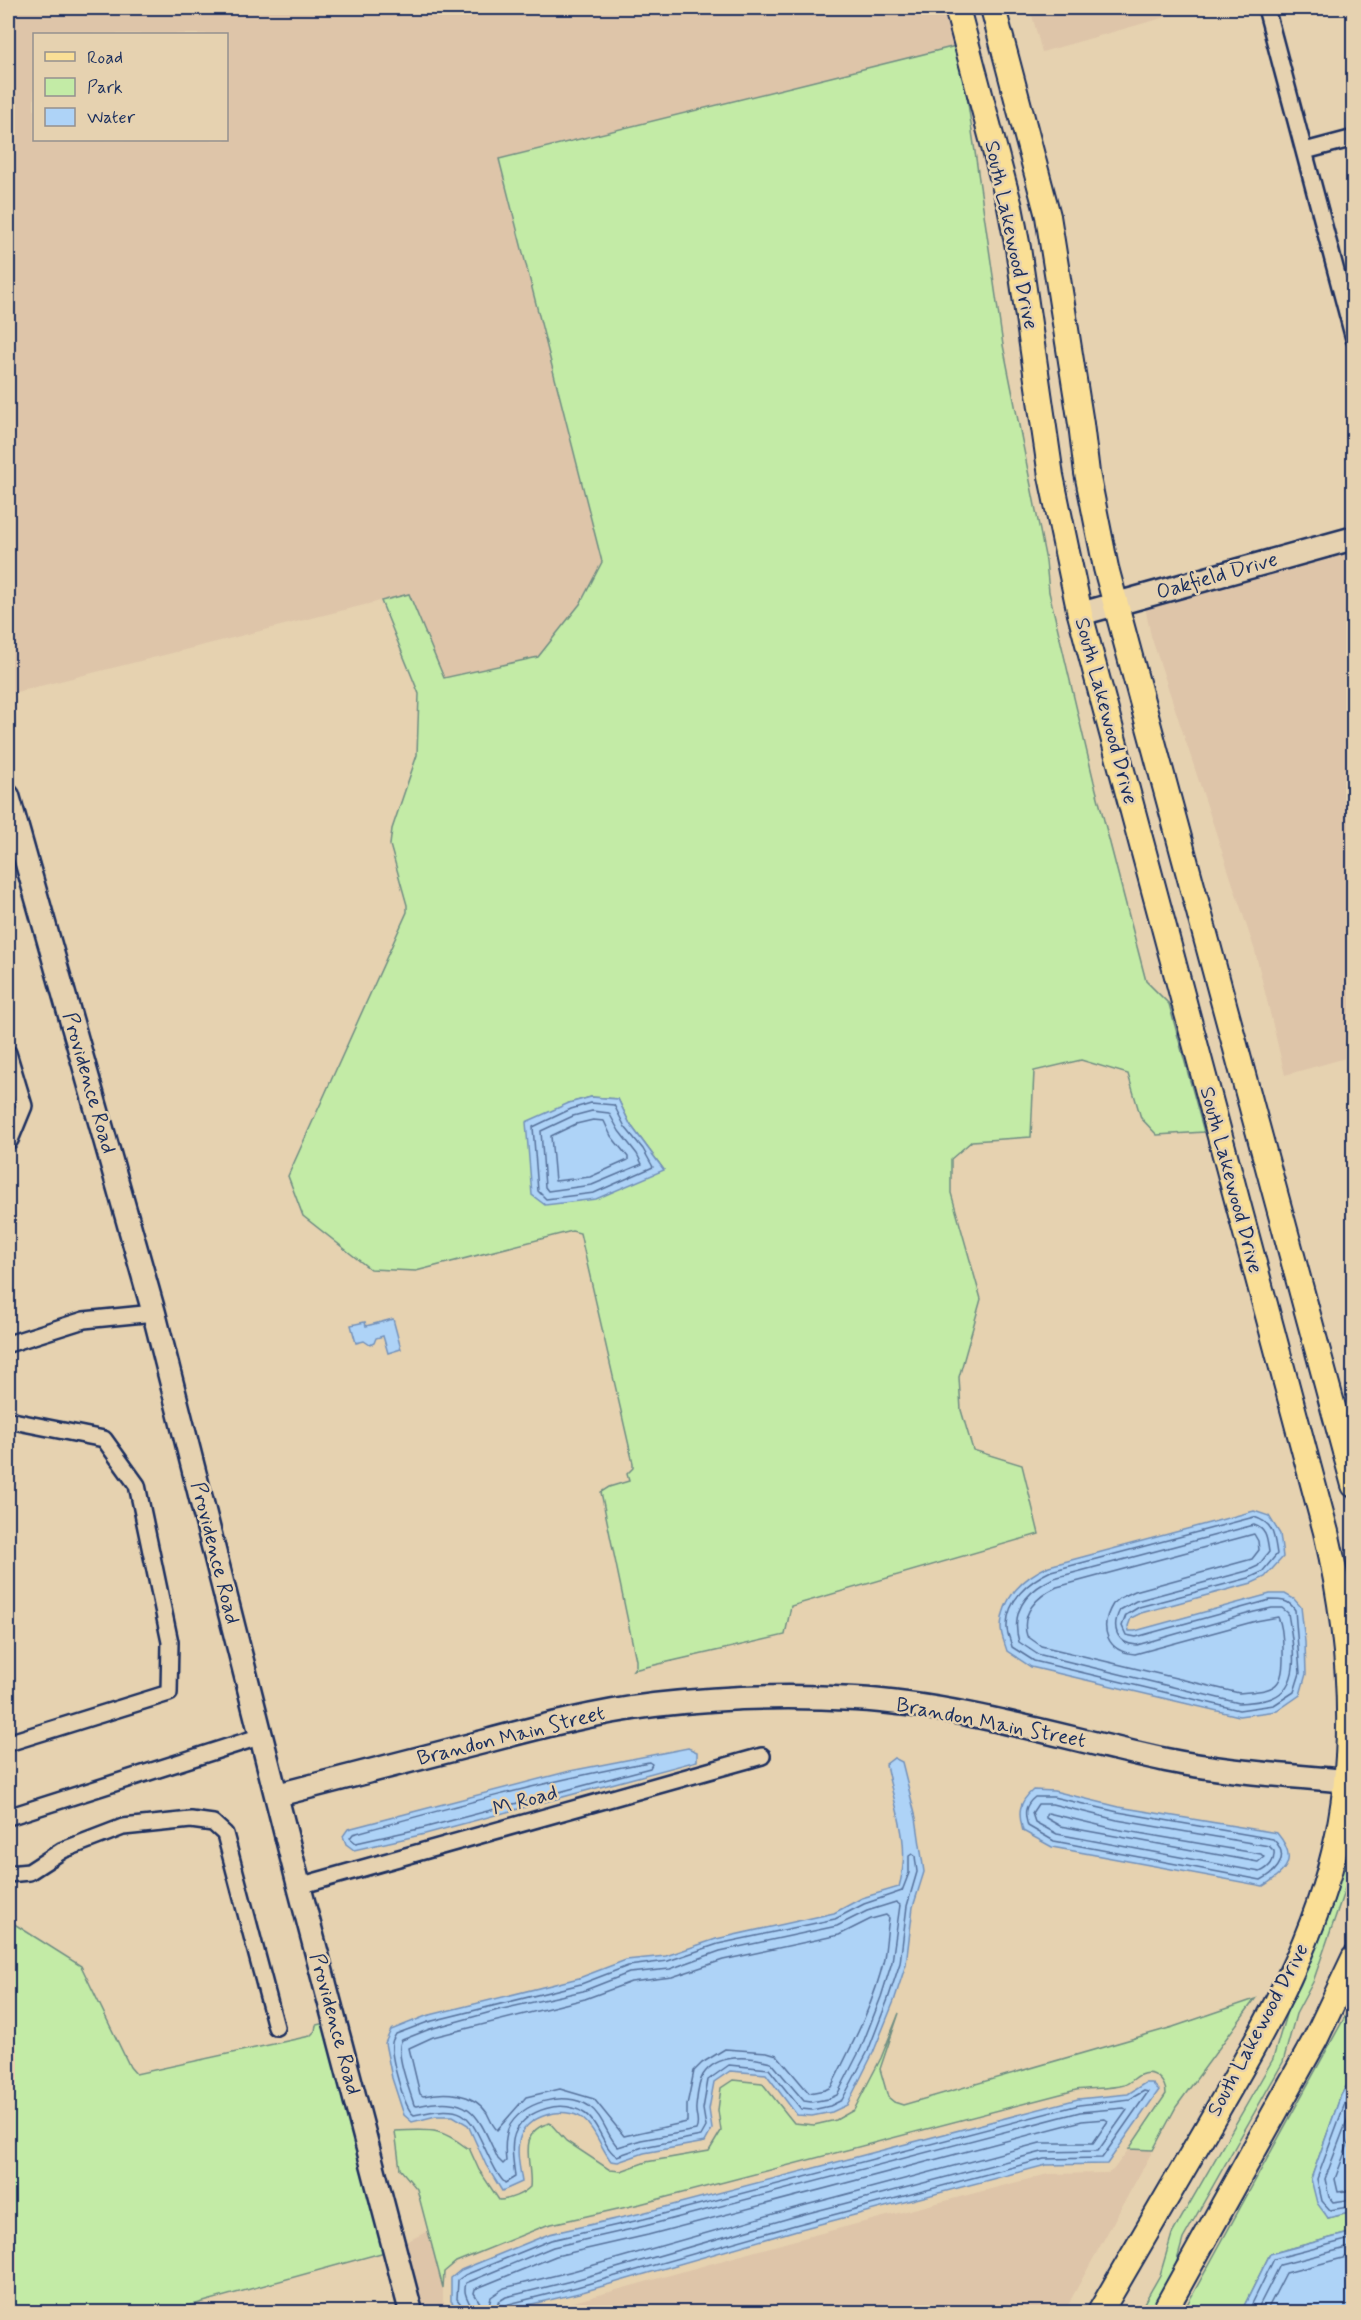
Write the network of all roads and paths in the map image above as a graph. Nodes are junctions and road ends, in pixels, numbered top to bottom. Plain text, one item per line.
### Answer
1 (957, 8) edge
2 (993, 8) edge
3 (1266, 8) edge
4 (1353, 138) edge
5 (1305, 151) junction
6 (1353, 339) edge
7 (1353, 538) edge
8 (1115, 604) junction
9 (1080, 614) junction
10 (8, 796) edge
11 (8, 1053) edge
12 (9, 1141) edge
13 (154, 1313) junction
14 (8, 1344) edge
15 (8, 1419) edge
16 (1351, 1469) edge
17 (262, 1736) junction
18 (8, 1743) edge
19 (762, 1756) dead end
20 (1351, 1782) edge
21 (277, 1795) junction
22 (8, 1817) edge
23 (8, 1874) edge
24 (299, 1886) junction
25 (1353, 1958) edge
26 (276, 2027) dead end
27 (411, 2313) edge
28 (1100, 2313) edge
29 (1164, 2313) edge

1 - 9 main road, South Lakewood Drive
2 - 8 main road, South Lakewood Drive
3 - 5 street
4 - 5 street
5 - 6 street
7 - 8 street, Oakfield Drive
8 - 9 street, Oakfield Drive
8 - 16 main road, South Lakewood Drive
9 - 20 main road, South Lakewood Drive
10 - 13 street, Providence Road
11 - 12 street
13 - 14 street
13 - 17 street, Providence Road
15 - 18 street
17 - 21 street, Providence Road
17 - 22 street
19 - 24 street, M Road
20 - 21 street, Brandon Main Street
20 - 28 main road, South Lakewood Drive
21 - 24 street, Providence Road
23 - 26 street
24 - 27 street, Providence Road
25 - 29 main road

